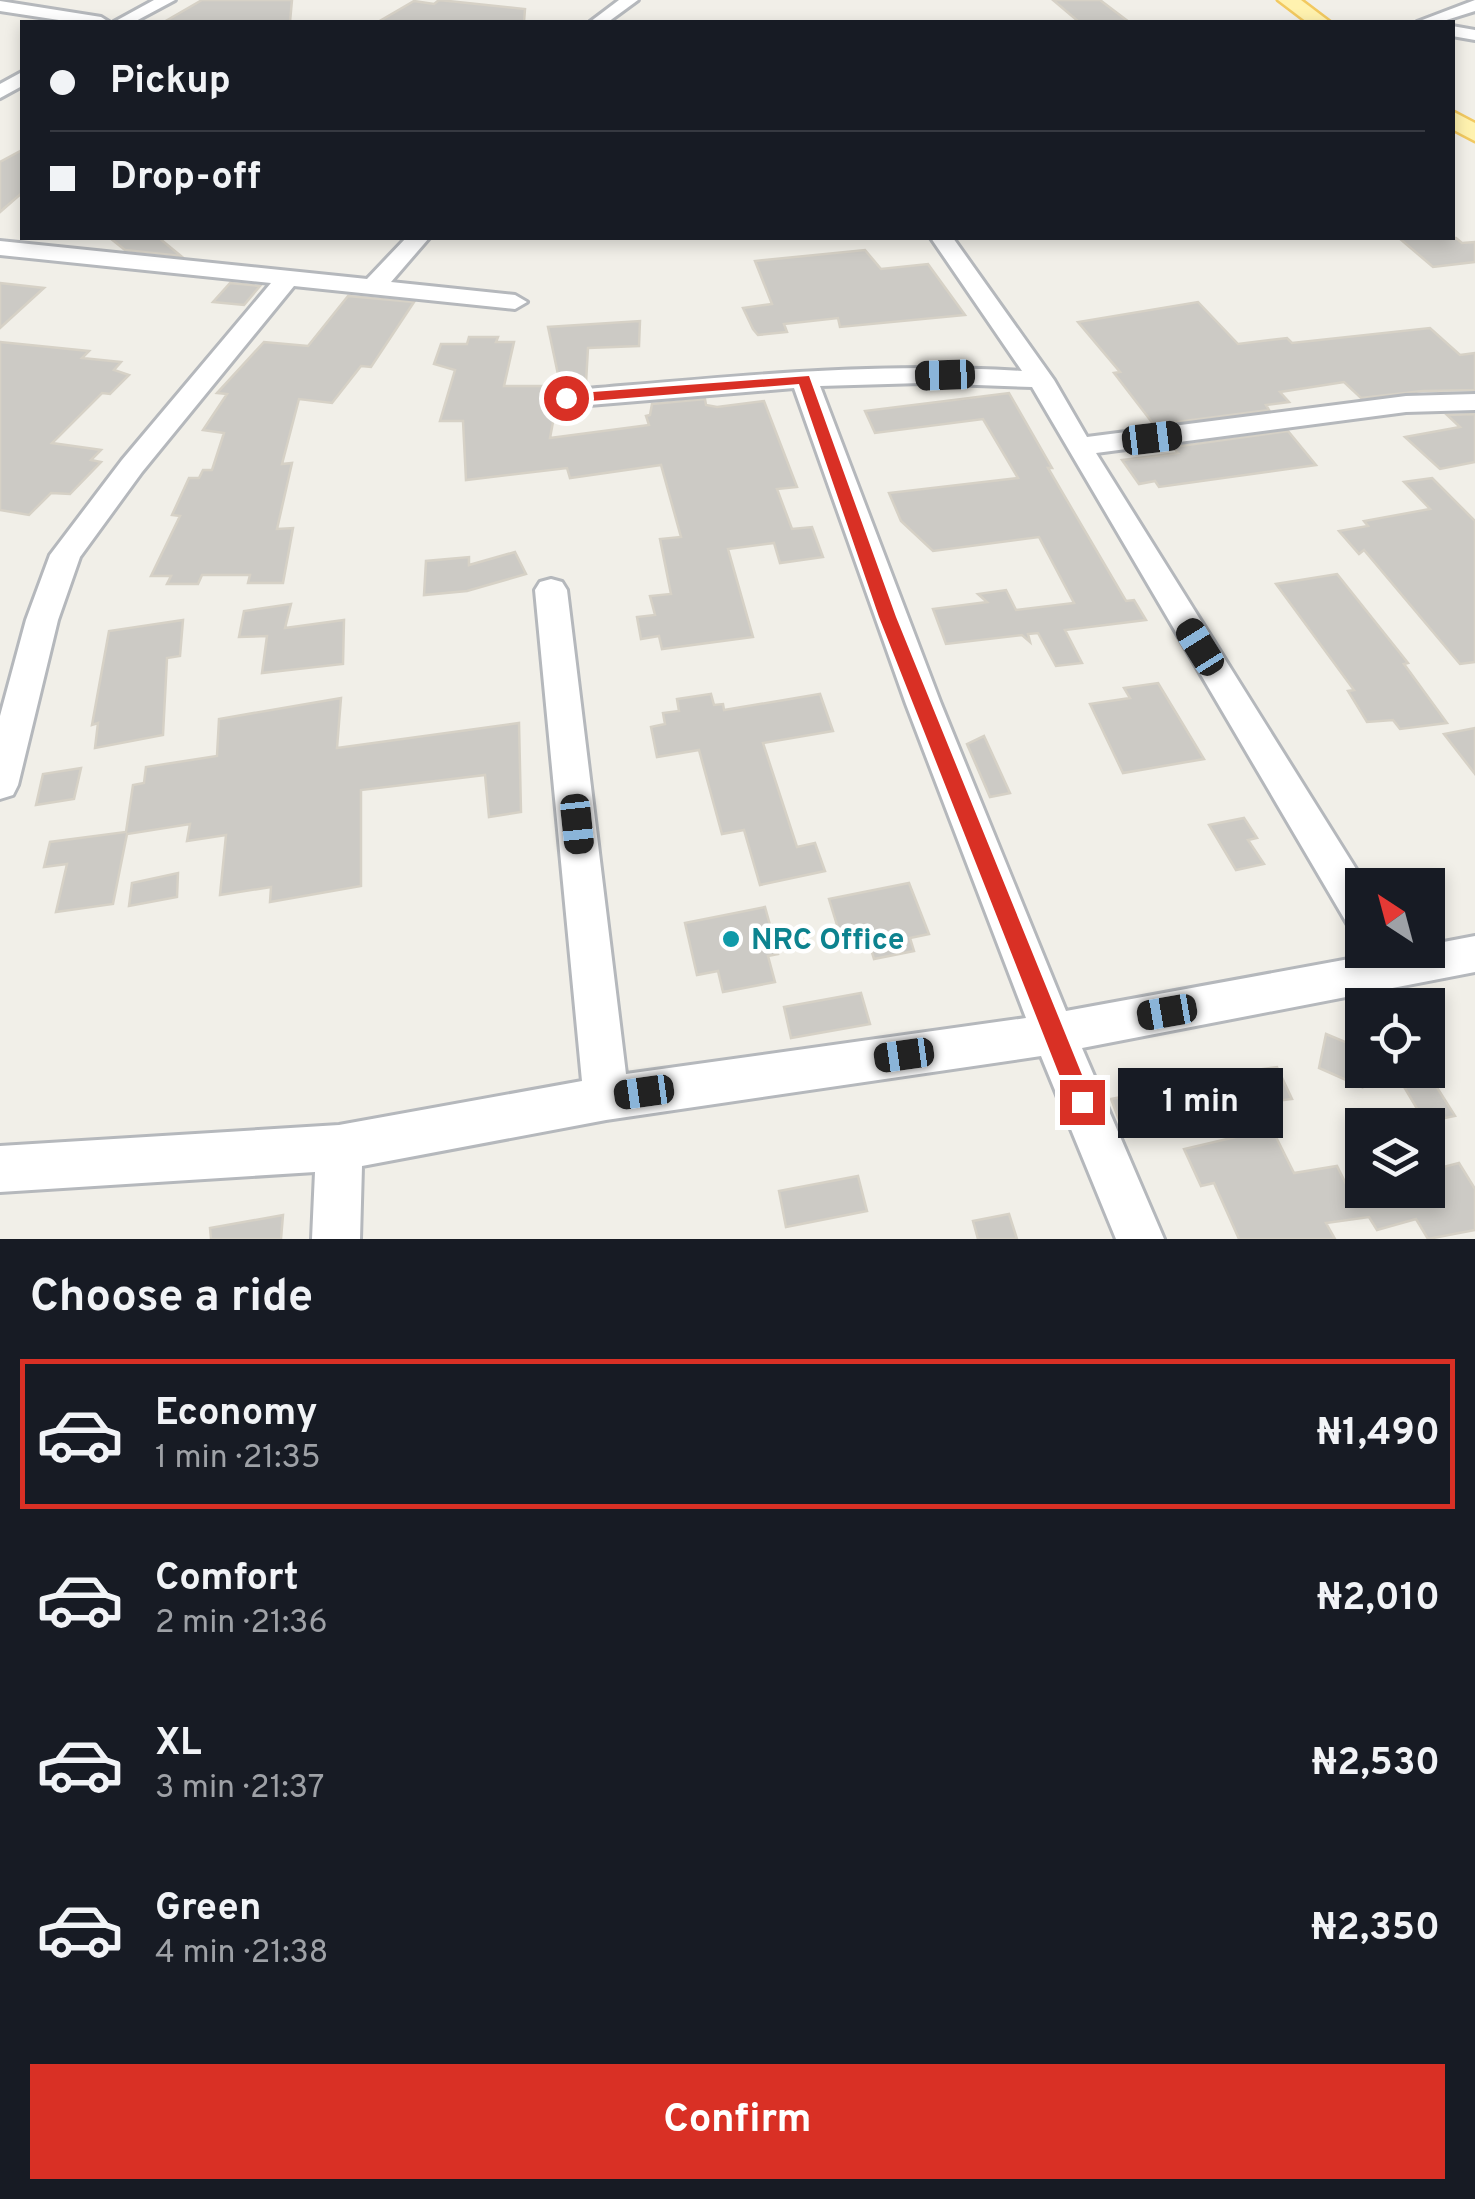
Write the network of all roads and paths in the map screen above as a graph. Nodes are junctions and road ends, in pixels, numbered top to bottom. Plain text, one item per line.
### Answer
1 (167, 0) edge
2 (630, 0) edge
3 (1288, 0) edge
4 (1306, 0) edge
5 (1475, 5) edge
6 (0, 6) edge
7 (88, 20) edge
8 (126, 20) edge
9 (601, 20) edge
10 (1317, 20) edge
11 (1334, 20) edge
12 (1431, 20) edge
13 (127, 240) edge
14 (416, 240) edge
15 (943, 240) edge
16 (0, 248) edge
17 (98, 259) junction
18 (287, 278) junction
19 (372, 288) junction
20 (515, 302) dead end
21 (804, 379) junction
22 (1041, 380) junction
23 (566, 398) dead end
24 (1475, 402) edge
25 (1078, 448) junction
26 (551, 590) dead end
27 (0, 784) edge
28 (1345, 885) edge
29 (1475, 954) edge
30 (1445, 956) edge
31 (1354, 968) edge
32 (1052, 1034) junction
33 (606, 1098) junction
34 (340, 1148) junction
35 (0, 1169) edge
36 (336, 1239) edge
37 (1140, 1239) edge

1 - 8 street
2 - 9 street
3 - 10 main road
4 - 11 main road
5 - 12 street
6 - 7 street
13 - 17 street
14 - 19 street
15 - 22 street
16 - 17 street
17 - 18 street
18 - 19 street
18 - 27 street
19 - 20 street
21 - 22 street
21 - 23 street
21 - 32 street
22 - 25 street
24 - 25 street
25 - 28 street
26 - 33 street
29 - 30 street
31 - 32 street
32 - 33 street
32 - 37 street
33 - 34 street
34 - 35 street
34 - 36 street

